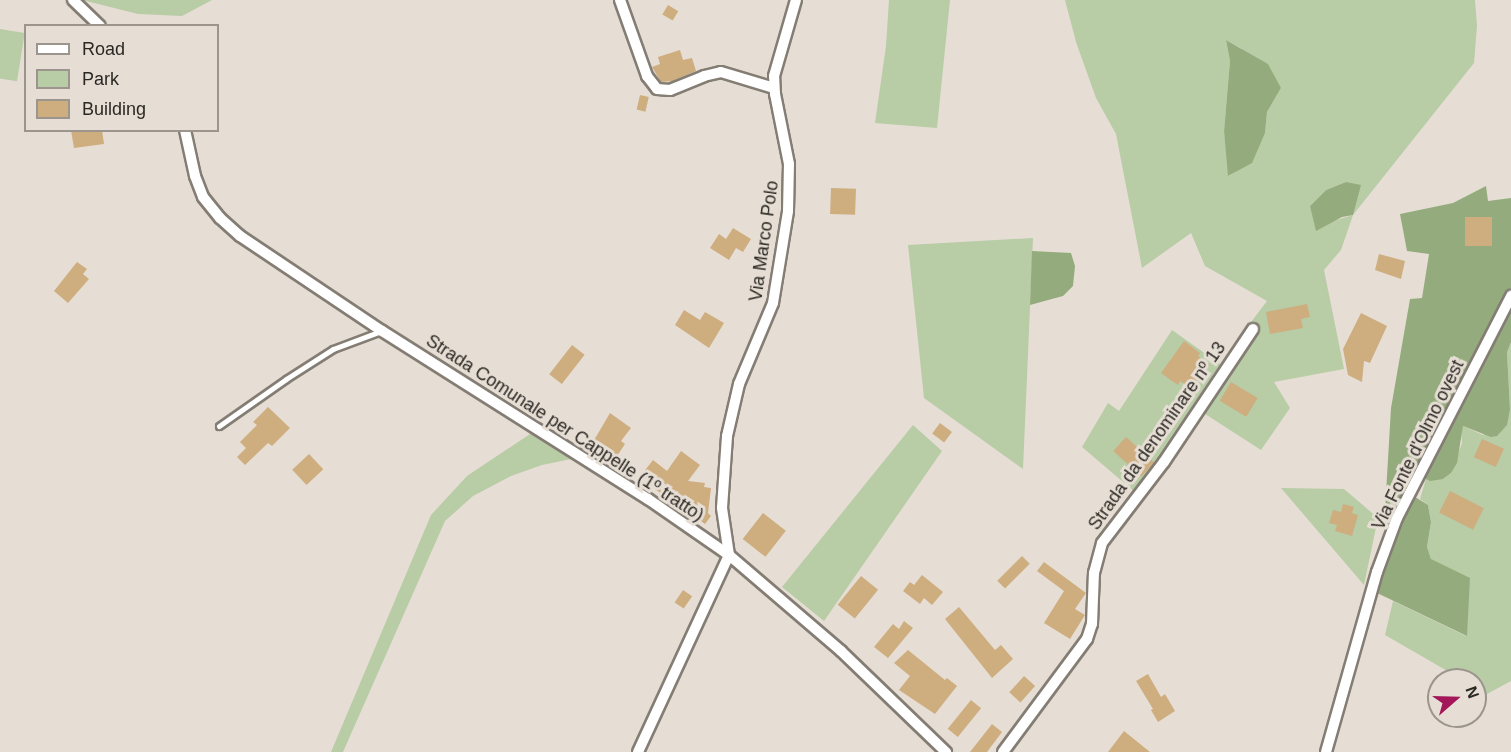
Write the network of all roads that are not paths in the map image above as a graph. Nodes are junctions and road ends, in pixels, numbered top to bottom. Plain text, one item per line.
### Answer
1 (73, 0) edge
2 (620, 0) edge
3 (796, 0) edge
4 (98, 24) edge
5 (774, 87) junction
6 (185, 132) edge
7 (1511, 296) edge
8 (1253, 329) dead end
9 (382, 331) junction
10 (219, 426) dead end
11 (729, 555) junction
12 (638, 752) edge
13 (946, 752) edge
14 (1004, 752) edge
15 (1326, 752) edge

1 - 4 street
2 - 5 street
3 - 5 street, Via Marco Polo
5 - 11 street, Via Marco Polo
6 - 9 street, Strada Comunale per Cappelle (1º tratto)
7 - 15 street, Via Fonte d'Olmo ovest
8 - 14 street, Strada da denominare nº 13
9 - 10 lane
9 - 11 street, Strada Comunale per Cappelle (1º tratto)
11 - 12 street
11 - 13 street, Strada Comunale per Cappelle (1º tratto)

